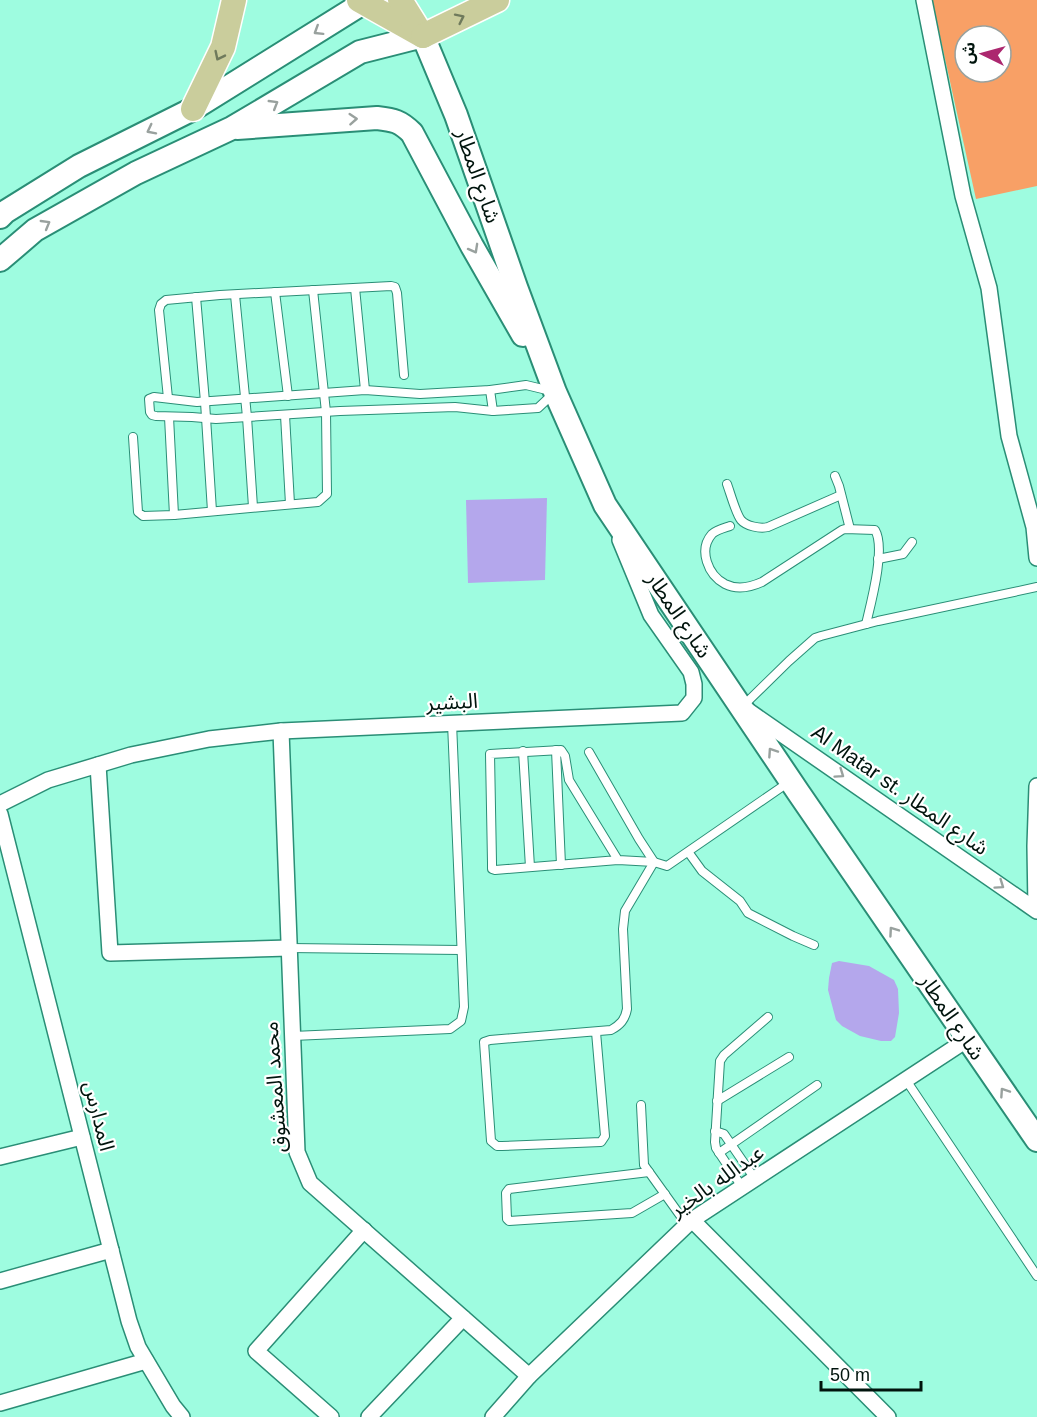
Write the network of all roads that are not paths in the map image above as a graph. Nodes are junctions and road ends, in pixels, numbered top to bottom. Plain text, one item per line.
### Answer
1 (234, 0) edge
2 (400, 0) edge
3 (496, 0) edge
4 (924, 0) edge
5 (364, 1) edge
6 (423, 36) junction
7 (193, 109) junction
8 (232, 128) junction
9 (0, 217) edge
10 (0, 260) edge
11 (355, 288) junction
12 (313, 290) junction
13 (275, 292) junction
14 (235, 295) junction
15 (196, 297) junction
16 (404, 375) dead end
17 (365, 390) junction
18 (489, 390) junction
19 (555, 392) junction
20 (323, 393) junction
21 (420, 394) junction
22 (288, 396) junction
23 (168, 398) junction
24 (246, 399) junction
25 (205, 402) junction
26 (422, 408) junction
27 (493, 411) junction
28 (326, 412) junction
29 (285, 415) junction
30 (169, 417) junction
31 (247, 417) junction
32 (207, 419) junction
33 (133, 437) dead end
34 (835, 476) dead end
35 (727, 484) dead end
36 (841, 495) junction
37 (290, 504) junction
38 (605, 505) junction
39 (253, 507) junction
40 (212, 511) junction
41 (174, 515) junction
42 (730, 526) dead end
43 (850, 529) junction
44 (912, 542) dead end
45 (1037, 558) edge
46 (878, 559) junction
47 (1037, 587) edge
48 (866, 624) junction
49 (741, 706) junction
50 (452, 723) junction
51 (281, 731) junction
52 (556, 750) junction
53 (523, 751) junction
54 (589, 752) dead end
55 (98, 765) junction
56 (791, 781) junction
57 (1037, 786) edge
58 (0, 804) edge
59 (0, 814) edge
60 (688, 853) junction
61 (618, 860) junction
62 (654, 862) junction
63 (561, 865) junction
64 (530, 867) junction
65 (1036, 910) edge
66 (814, 945) dead end
67 (289, 948) junction
68 (461, 950) junction
69 (768, 1017) dead end
70 (596, 1032) junction
71 (293, 1036) junction
72 (968, 1039) junction
73 (789, 1057) dead end
74 (906, 1080) junction
75 (817, 1085) dead end
76 (717, 1101) junction
77 (641, 1105) dead end
78 (716, 1131) junction
79 (82, 1137) junction
80 (1037, 1140) edge
81 (731, 1145) junction
82 (719, 1153) junction
83 (0, 1156) edge
84 (649, 1172) junction
85 (748, 1183) junction
86 (665, 1194) junction
87 (690, 1222) junction
88 (364, 1230) junction
89 (111, 1250) junction
90 (1037, 1276) edge
91 (0, 1281) edge
92 (463, 1318) junction
93 (146, 1361) junction
94 (529, 1376) junction
95 (0, 1403) edge
96 (182, 1417) edge
97 (331, 1417) edge
98 (369, 1417) edge
99 (493, 1417) edge
100 (888, 1417) edge

1 -> 7 main road
2 - 6 main road
6 -> 3 main road
4 - 45 street
5 - 6 main road
5 -> 7 main road
8 -> 6 main road
6 - 19 main road, شارع المطار
7 -> 9 main road
10 -> 8 main road
8 -> 19 main road
11 - 12 lane
11 - 16 lane
11 - 17 lane
12 - 13 lane
12 - 20 lane
13 - 14 lane
13 - 22 lane
14 - 15 lane
14 - 24 lane
15 - 23 lane
15 - 25 lane
17 - 20 lane
17 - 21 lane
18 - 19 lane
18 - 21 lane
18 - 27 lane
19 - 27 lane
19 - 38 main road, شارع المطار
20 - 22 lane
20 - 28 lane
21 - 26 lane
22 - 24 lane
23 - 25 lane
23 - 30 lane
24 - 25 lane
24 - 31 lane
25 - 32 lane
26 - 27 lane
26 - 28 lane
28 - 29 lane
28 - 37 lane
29 - 31 lane
29 - 37 lane
30 - 32 lane
30 - 41 lane
31 - 32 lane
31 - 39 lane
32 - 40 lane
33 - 41 lane
34 - 36 lane
35 - 36 lane
36 - 43 lane
37 - 39 lane
38 - 49 main road, شارع المطار
38 - 50 street, البشير
39 - 40 lane
40 - 41 lane
42 - 43 lane
43 - 46 lane
44 - 46 lane
46 - 48 lane
47 - 48 lane
48 - 49 lane
56 -> 49 main road, شارع المطار
49 -> 65 street, Al Matar st. شارع المطار
50 - 51 street, البشير
50 - 68 lane
51 - 55 street, البشير
51 - 67 street, محمد المعشوق
52 - 53 lane
52 - 61 lane
52 - 63 lane
53 - 64 lane
53 - 64 lane
54 - 62 lane
55 - 58 street, البشير
55 - 67 street
56 - 60 lane
72 -> 56 main road, شارع المطار
57 - 65 street
59 - 79 street, المدارس
60 - 62 lane
60 - 66 lane
61 - 62 lane
61 - 63 lane
62 - 70 lane
63 - 64 lane
67 - 68 lane
67 - 71 street, محمد المعشوق
68 - 71 lane
69 - 76 lane
70 - 70 lane
71 - 88 street, محمد المعشوق
72 - 74 street, عبدالله بالخير
80 -> 72 main road, شارع المطار
73 - 76 lane
74 - 85 street, عبدالله بالخير
74 - 90 lane
75 - 81 lane
76 - 78 lane
77 - 84 lane
78 - 81 lane
78 - 82 lane
79 - 83 street
79 - 89 street, المدارس
81 - 82 lane
81 - 85 lane
82 - 85 lane
84 - 86 lane
84 - 86 lane
85 - 87 street, عبدالله بالخير
86 - 87 lane
87 - 94 street, عبدالله بالخير
87 - 100 street
88 - 92 street, محمد المعشوق
88 - 97 street
89 - 91 street
89 - 93 street, المدارس
92 - 94 street, محمد المعشوق
92 - 98 street
93 - 95 street
93 - 96 street, المدارس
94 - 99 street, عبدالله بالخير

